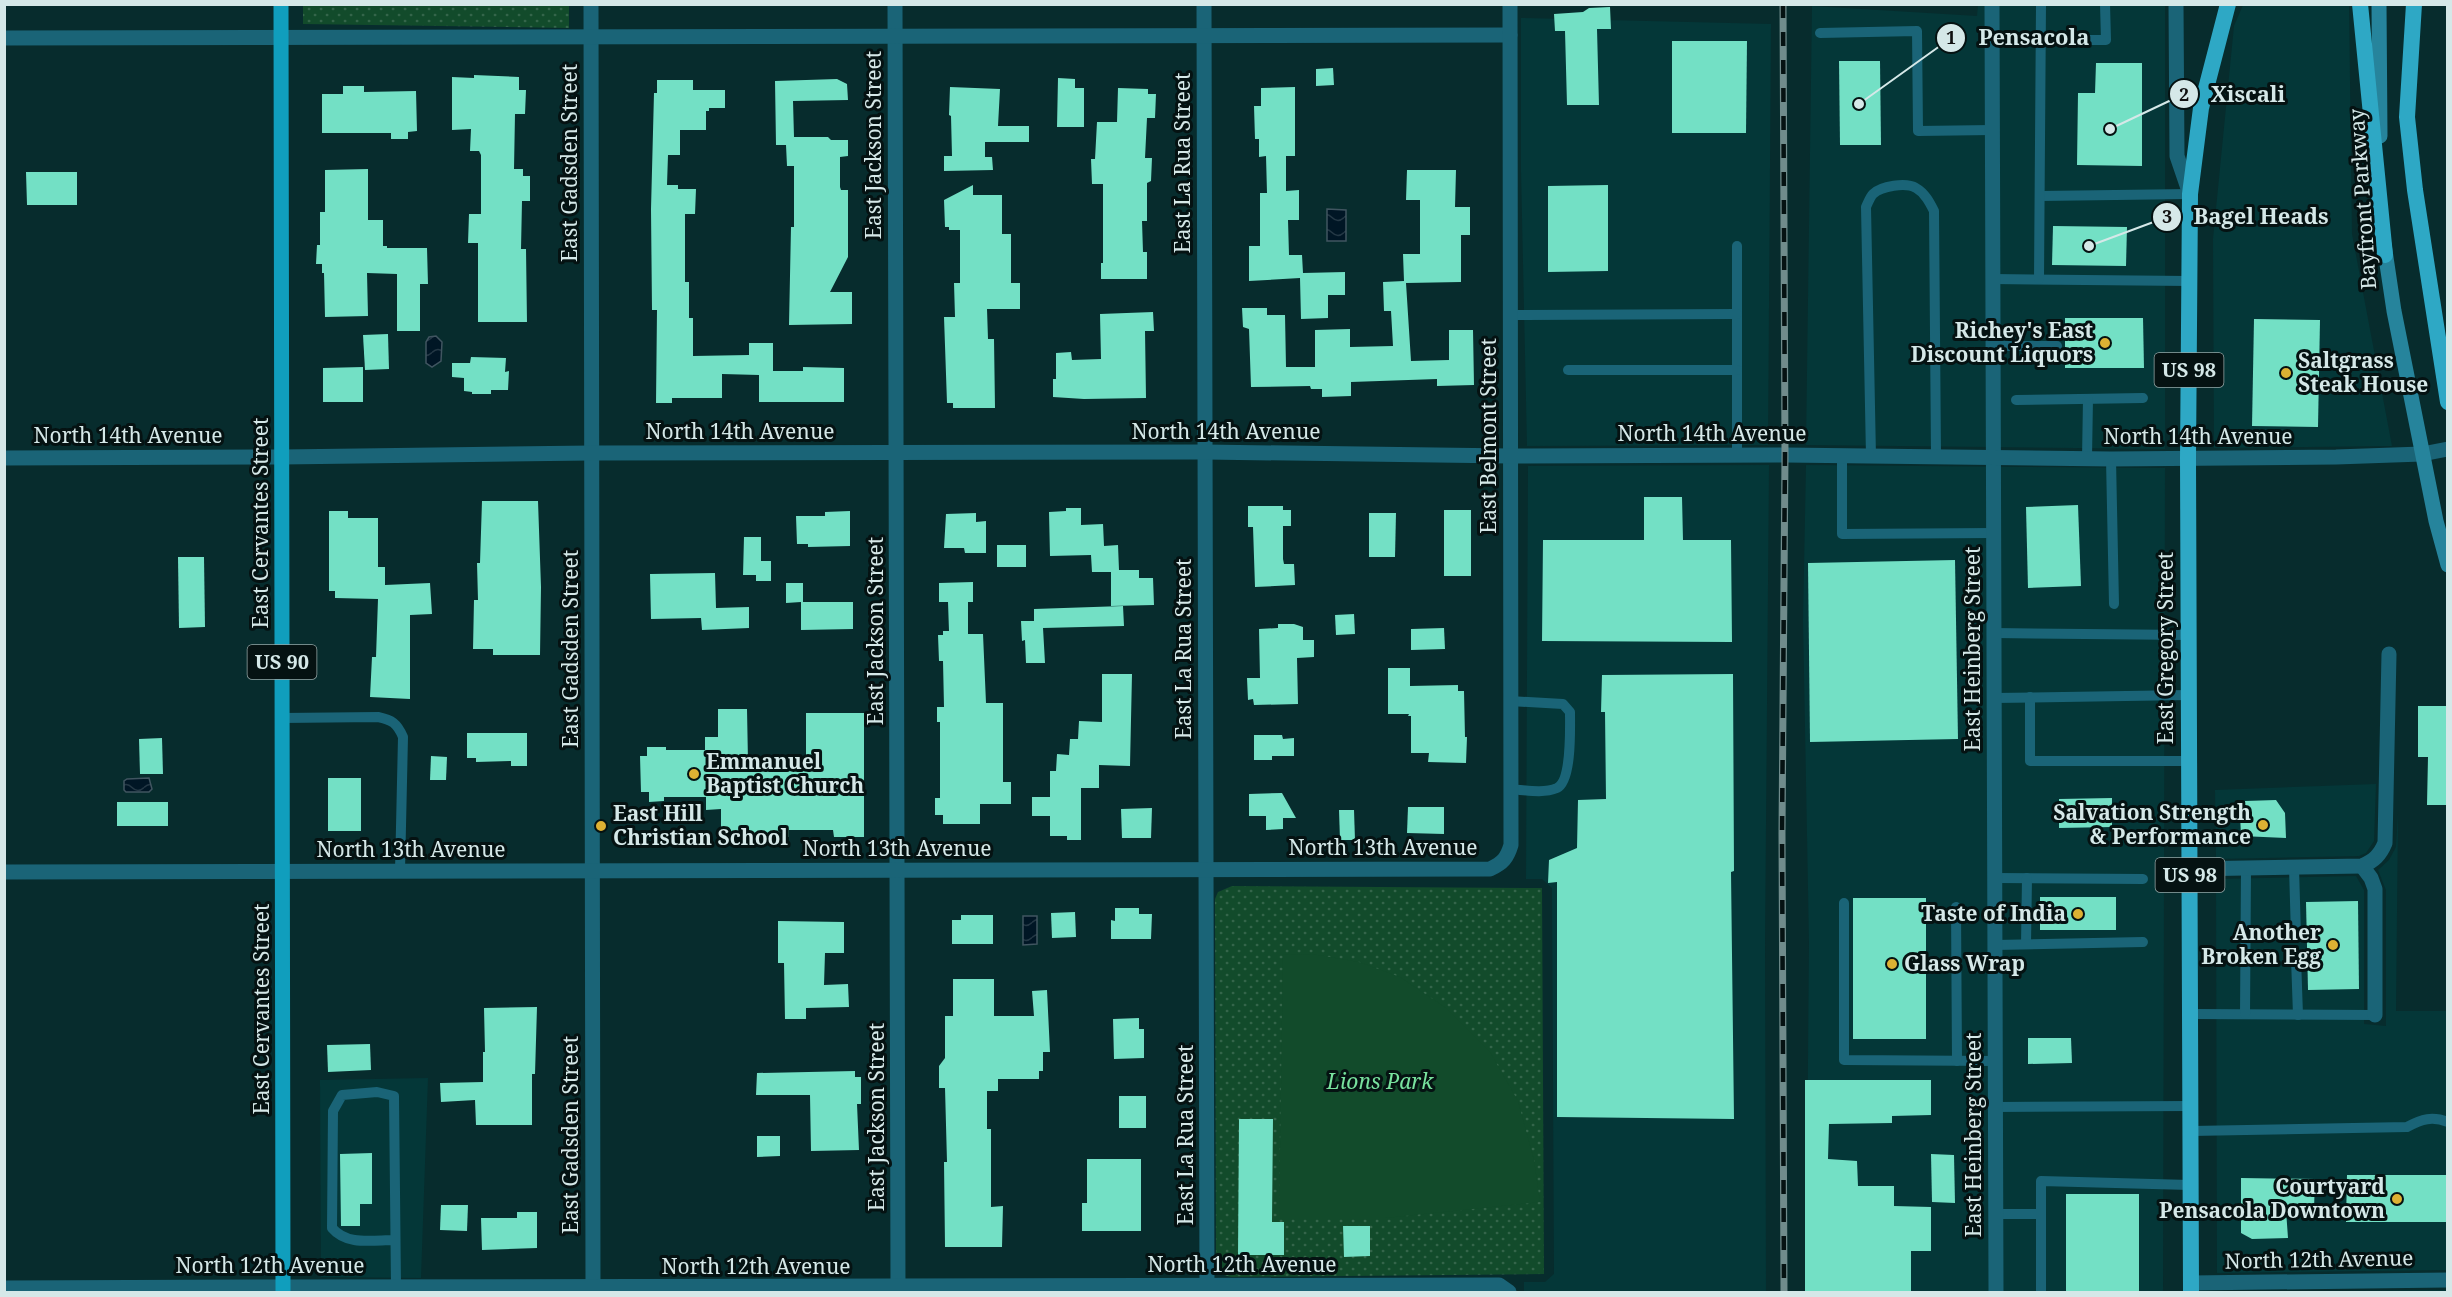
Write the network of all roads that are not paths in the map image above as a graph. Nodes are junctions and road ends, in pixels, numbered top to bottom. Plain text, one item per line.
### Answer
1 (281, 4) edge
2 (591, 4) edge
3 (895, 4) edge
4 (1204, 4) edge
5 (1510, 4) edge
6 (1992, 4) edge
7 (2041, 4) edge
8 (2105, 4) edge
9 (2176, 4) edge
10 (2228, 4) edge
11 (2360, 4) edge
12 (2379, 4) edge
13 (2409, 4) edge
14 (2414, 4) edge
15 (2410, 32) junction
16 (1820, 33) dead end
17 (1510, 35) junction
18 (895, 36) junction
19 (1204, 36) junction
20 (591, 37) junction
21 (281, 38) junction
22 (4, 39) edge
23 (2041, 40) junction
24 (1992, 130) junction
25 (2190, 194) junction
26 (2040, 196) junction
27 (1737, 246) dead end
28 (2385, 255) junction
29 (1993, 279) junction
30 (2039, 279) junction
31 (2189, 281) junction
32 (1737, 314) junction
33 (1510, 315) junction
34 (1993, 346) junction
35 (2057, 346) dead end
36 (1568, 370) dead end
37 (1737, 370) junction
38 (2143, 398) dead end
39 (2088, 399) junction
40 (2016, 400) dead end
41 (2448, 402) edge
42 (2448, 449) edge
43 (1205, 452) junction
44 (591, 453) junction
45 (896, 453) junction
46 (2422, 454) junction
47 (1737, 455) junction
48 (1842, 455) junction
49 (1510, 456) junction
50 (1871, 456) junction
51 (1936, 456) junction
52 (282, 457) junction
53 (1993, 457) junction
54 (4, 458) edge
55 (2087, 458) junction
56 (2188, 458) junction
57 (2111, 459) junction
58 (1994, 533) junction
59 (2448, 565) edge
60 (2114, 604) dead end
61 (1994, 633) junction
62 (2189, 635) junction
63 (2389, 654) dead end
64 (2189, 695) junction
65 (2030, 697) junction
66 (1994, 698) junction
67 (1510, 701) junction
68 (282, 718) junction
69 (2189, 761) junction
70 (1510, 789) junction
71 (1501, 864) joint
72 (2362, 866) junction
73 (2294, 867) junction
74 (2190, 869) junction
75 (2246, 869) junction
76 (897, 870) junction
77 (1206, 870) junction
78 (283, 871) junction
79 (400, 871) junction
80 (4, 872) edge
81 (592, 872) junction
82 (1995, 878) junction
83 (2027, 878) junction
84 (2143, 879) dead end
85 (1844, 903) dead end
86 (1956, 907) dead end
87 (2296, 936) dead end
88 (2143, 942) dead end
89 (2026, 944) junction
90 (1995, 945) junction
91 (2296, 958) dead end
92 (2190, 1014) junction
93 (2245, 1014) junction
94 (2298, 1015) junction
95 (2375, 1016) joint
96 (1957, 1061) junction
97 (1995, 1061) junction
98 (2190, 1106) junction
99 (1995, 1107) junction
100 (2448, 1122) edge
101 (2190, 1131) junction
102 (2190, 1185) junction
103 (1996, 1214) junction
104 (2041, 1214) junction
105 (395, 1240) junction
106 (2448, 1280) edge
107 (396, 1287) junction
108 (4, 1288) edge
109 (2191, 1288) edge
110 (60, 1290) edge
111 (103, 1290) edge
112 (283, 1290) edge
113 (593, 1290) edge
114 (898, 1290) edge
115 (1207, 1290) edge
116 (1508, 1291) edge
117 (1996, 1293) edge
118 (2041, 1293) edge

1 - 21 main road, East Cervantes Street / US 90
2 - 20 street, East Gadsden Street
3 - 18 street, East Jackson Street
4 - 19 street, East La Rua Street
5 - 17 street, East Belmont Street
6 - 24 street, East Heinberg Street
7 - 23 lane
8 - 23 lane
9 - 25 street, East Gregory Street
10 - 25 highway, US 98
11 - 28 highway
12 - 28 main road, Bayfront Parkway
13 - 15 highway
14 - 15 highway
15 - 41 highway
16 - 24 lane
17 - 19 street
17 - 33 street, East Belmont Street
18 - 19 street
18 - 20 street
18 - 45 street, East Jackson Street
19 - 43 street, East La Rua Street
20 - 21 street
20 - 44 street, East Gadsden Street
21 - 22 street
21 - 52 main road, East Cervantes Street / US 90
23 - 26 lane
24 - 29 street, East Heinberg Street
25 - 26 lane
25 - 31 highway, East Gregory Street / US 98
26 - 30 lane
27 - 32 lane
28 - 46 main road, Bayfront Parkway
29 - 30 lane
29 - 34 street, East Heinberg Street
30 - 31 lane
31 - 56 highway, East Gregory Street / US 98
32 - 33 lane
32 - 37 lane
33 - 49 street, East Belmont Street
34 - 35 lane
34 - 53 street, East Heinberg Street
36 - 37 lane
37 - 47 lane
38 - 39 lane
39 - 40 lane
39 - 55 lane
42 - 46 street, North 14th Avenue
43 - 45 street, North 14th Avenue
43 - 49 street, North 14th Avenue
43 - 77 street, East La Rua Street
44 - 45 street, North 14th Avenue
44 - 52 street, North 14th Avenue
44 - 81 street, East Gadsden Street
45 - 76 street, East Jackson Street
46 - 56 street, North 14th Avenue
46 - 59 main road, Bayfront Parkway
47 - 48 street, North 14th Avenue
47 - 49 street, North 14th Avenue
48 - 50 street, North 14th Avenue
48 - 58 lane
49 - 67 street, East Belmont Street
50 - 51 street, North 14th Avenue
50 - 51 lane
51 - 53 street, North 14th Avenue
52 - 54 street, North 14th Avenue
52 - 68 main road, East Cervantes Street / US 90
53 - 55 street, North 14th Avenue
53 - 58 street, East Heinberg Street
55 - 57 street, North 14th Avenue
56 - 57 street, North 14th Avenue
56 - 62 highway, East Gregory Street / US 98
57 - 60 lane
58 - 61 street, East Heinberg Street
61 - 62 lane
61 - 66 street, East Heinberg Street
62 - 64 highway, East Gregory Street / US 98
63 - 72 street
64 - 65 lane
64 - 69 highway, East Gregory Street / US 98
65 - 66 lane
65 - 69 lane
66 - 82 street, East Heinberg Street
67 - 70 street, East Belmont Street
67 - 70 lane
68 - 78 main road, East Cervantes Street / US 90
68 - 79 lane
69 - 74 highway, East Gregory Street / US 98
70 - 71 street, East Belmont Street
71 - 77 street, North 13th Avenue
72 - 73 street
72 - 95 street
73 - 75 street
73 - 87 lane
74 - 75 street
74 - 92 highway, East Gregory Street / US 98
75 - 93 lane
76 - 77 street, North 13th Avenue
76 - 81 street, North 13th Avenue
76 - 114 street, East Jackson Street
77 - 115 street, East La Rua Street
78 - 79 street, North 13th Avenue
78 - 80 street, North 13th Avenue
78 - 112 main road, East Cervantes Street / US 90
79 - 81 street, North 13th Avenue
81 - 113 street, East Gadsden Street
82 - 83 lane
82 - 90 street, East Heinberg Street
83 - 84 lane
83 - 89 lane
85 - 96 lane
86 - 96 lane
88 - 89 lane
89 - 90 lane
90 - 97 street, East Heinberg Street
91 - 94 lane
92 - 93 lane
92 - 98 highway, East Gregory Street / US 98
93 - 94 lane
94 - 95 lane
96 - 97 lane
97 - 99 street, East Heinberg Street
98 - 99 lane
98 - 101 highway, East Gregory Street / US 98
99 - 103 street, East Heinberg Street
100 - 101 lane
101 - 102 highway, East Gregory Street / US 98
102 - 104 lane
102 - 109 highway, East Gregory Street / US 98
103 - 104 lane
103 - 117 street, East Heinberg Street
104 - 118 lane
105 - 105 lane
105 - 107 lane
106 - 109 street, North 12th Avenue
107 - 112 street, North 12th Avenue
107 - 113 street, North 12th Avenue
108 - 110 street, North 12th Avenue
110 - 111 street, North 12th Avenue
111 - 112 street, North 12th Avenue
113 - 114 street, North 12th Avenue
114 - 115 street, North 12th Avenue
115 - 116 street, North 12th Avenue

